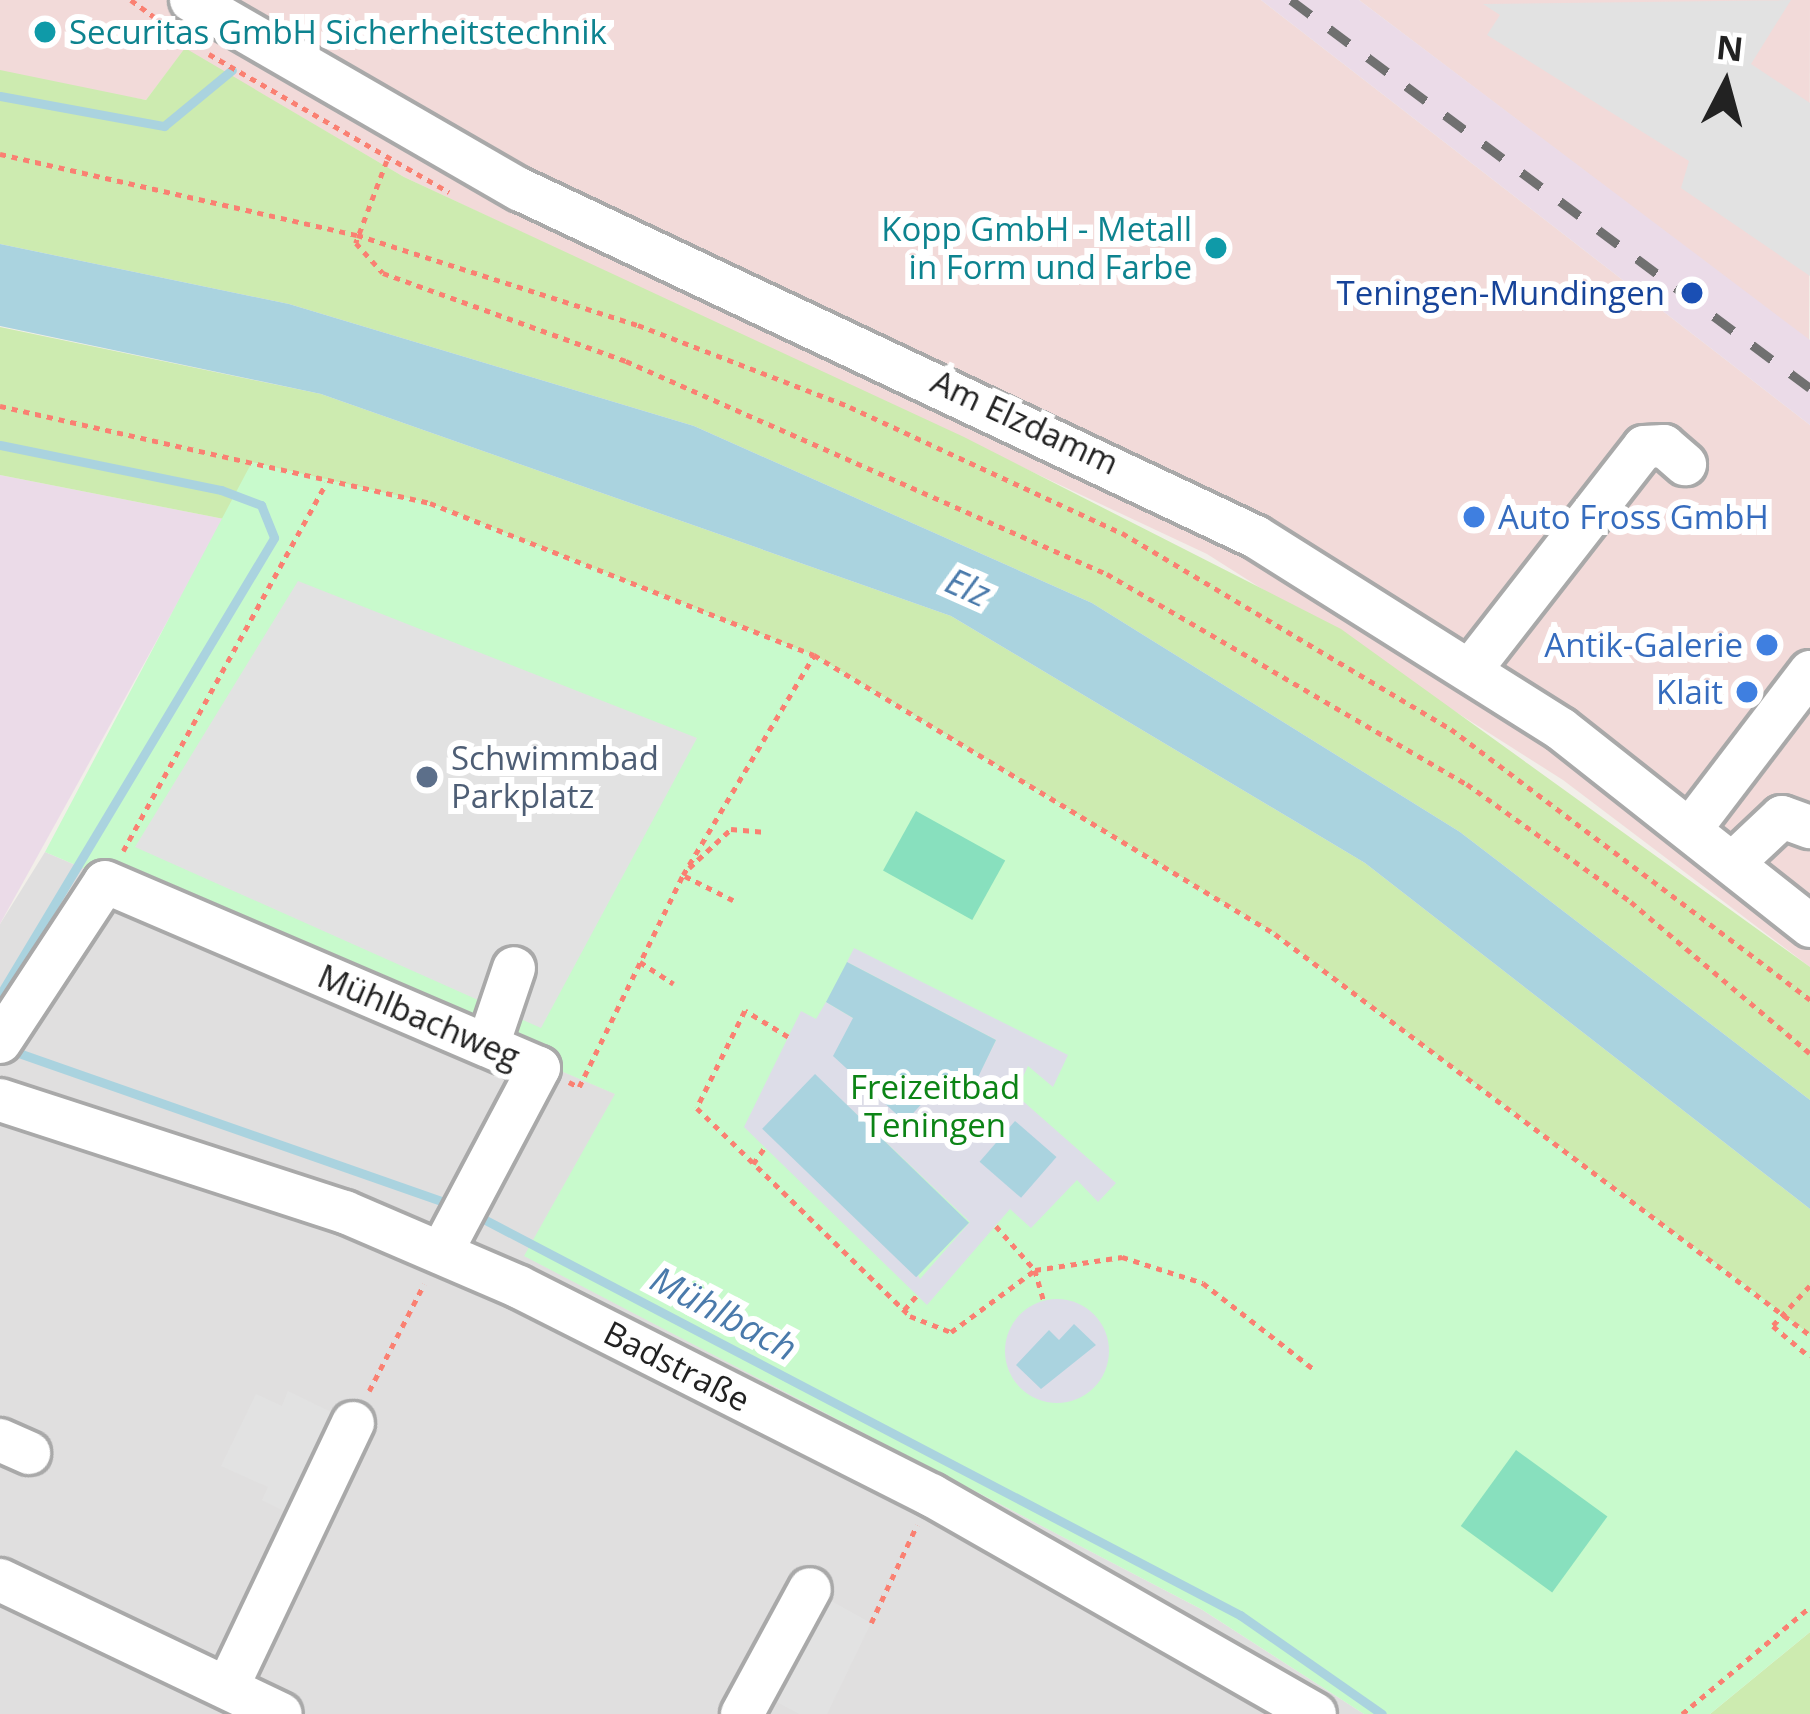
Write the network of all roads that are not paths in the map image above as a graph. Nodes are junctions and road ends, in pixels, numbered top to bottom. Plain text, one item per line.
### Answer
1 (183, 16) edge
2 (1685, 464) dead end
3 (1472, 668) junction
4 (1810, 672) edge
5 (1692, 827) junction
6 (1810, 827) edge
7 (1733, 863) junction
8 (1810, 926) edge
9 (514, 968) dead end
10 (7, 1031) edge
11 (488, 1046) junction
12 (0, 1100) edge
13 (449, 1241) junction
14 (353, 1423) road end
15 (0, 1580) edge
16 (810, 1588) dead end
17 (229, 1684) junction
18 (281, 1714) edge
19 (742, 1714) edge
20 (1315, 1714) edge

1 - 3 street, Am Elzdamm
2 - 3 street
3 - 5 street, Am Elzdamm
4 - 5 street
5 - 7 street, Am Elzdamm
6 - 7 street
7 - 8 street, Am Elzdamm
9 - 11 street
10 - 11 street, Mühlbachweg
11 - 13 street, Mühlbachweg
12 - 13 street, Badstraße
13 - 20 street, Badstraße
14 - 17 street
15 - 17 street
16 - 19 street
17 - 18 street

